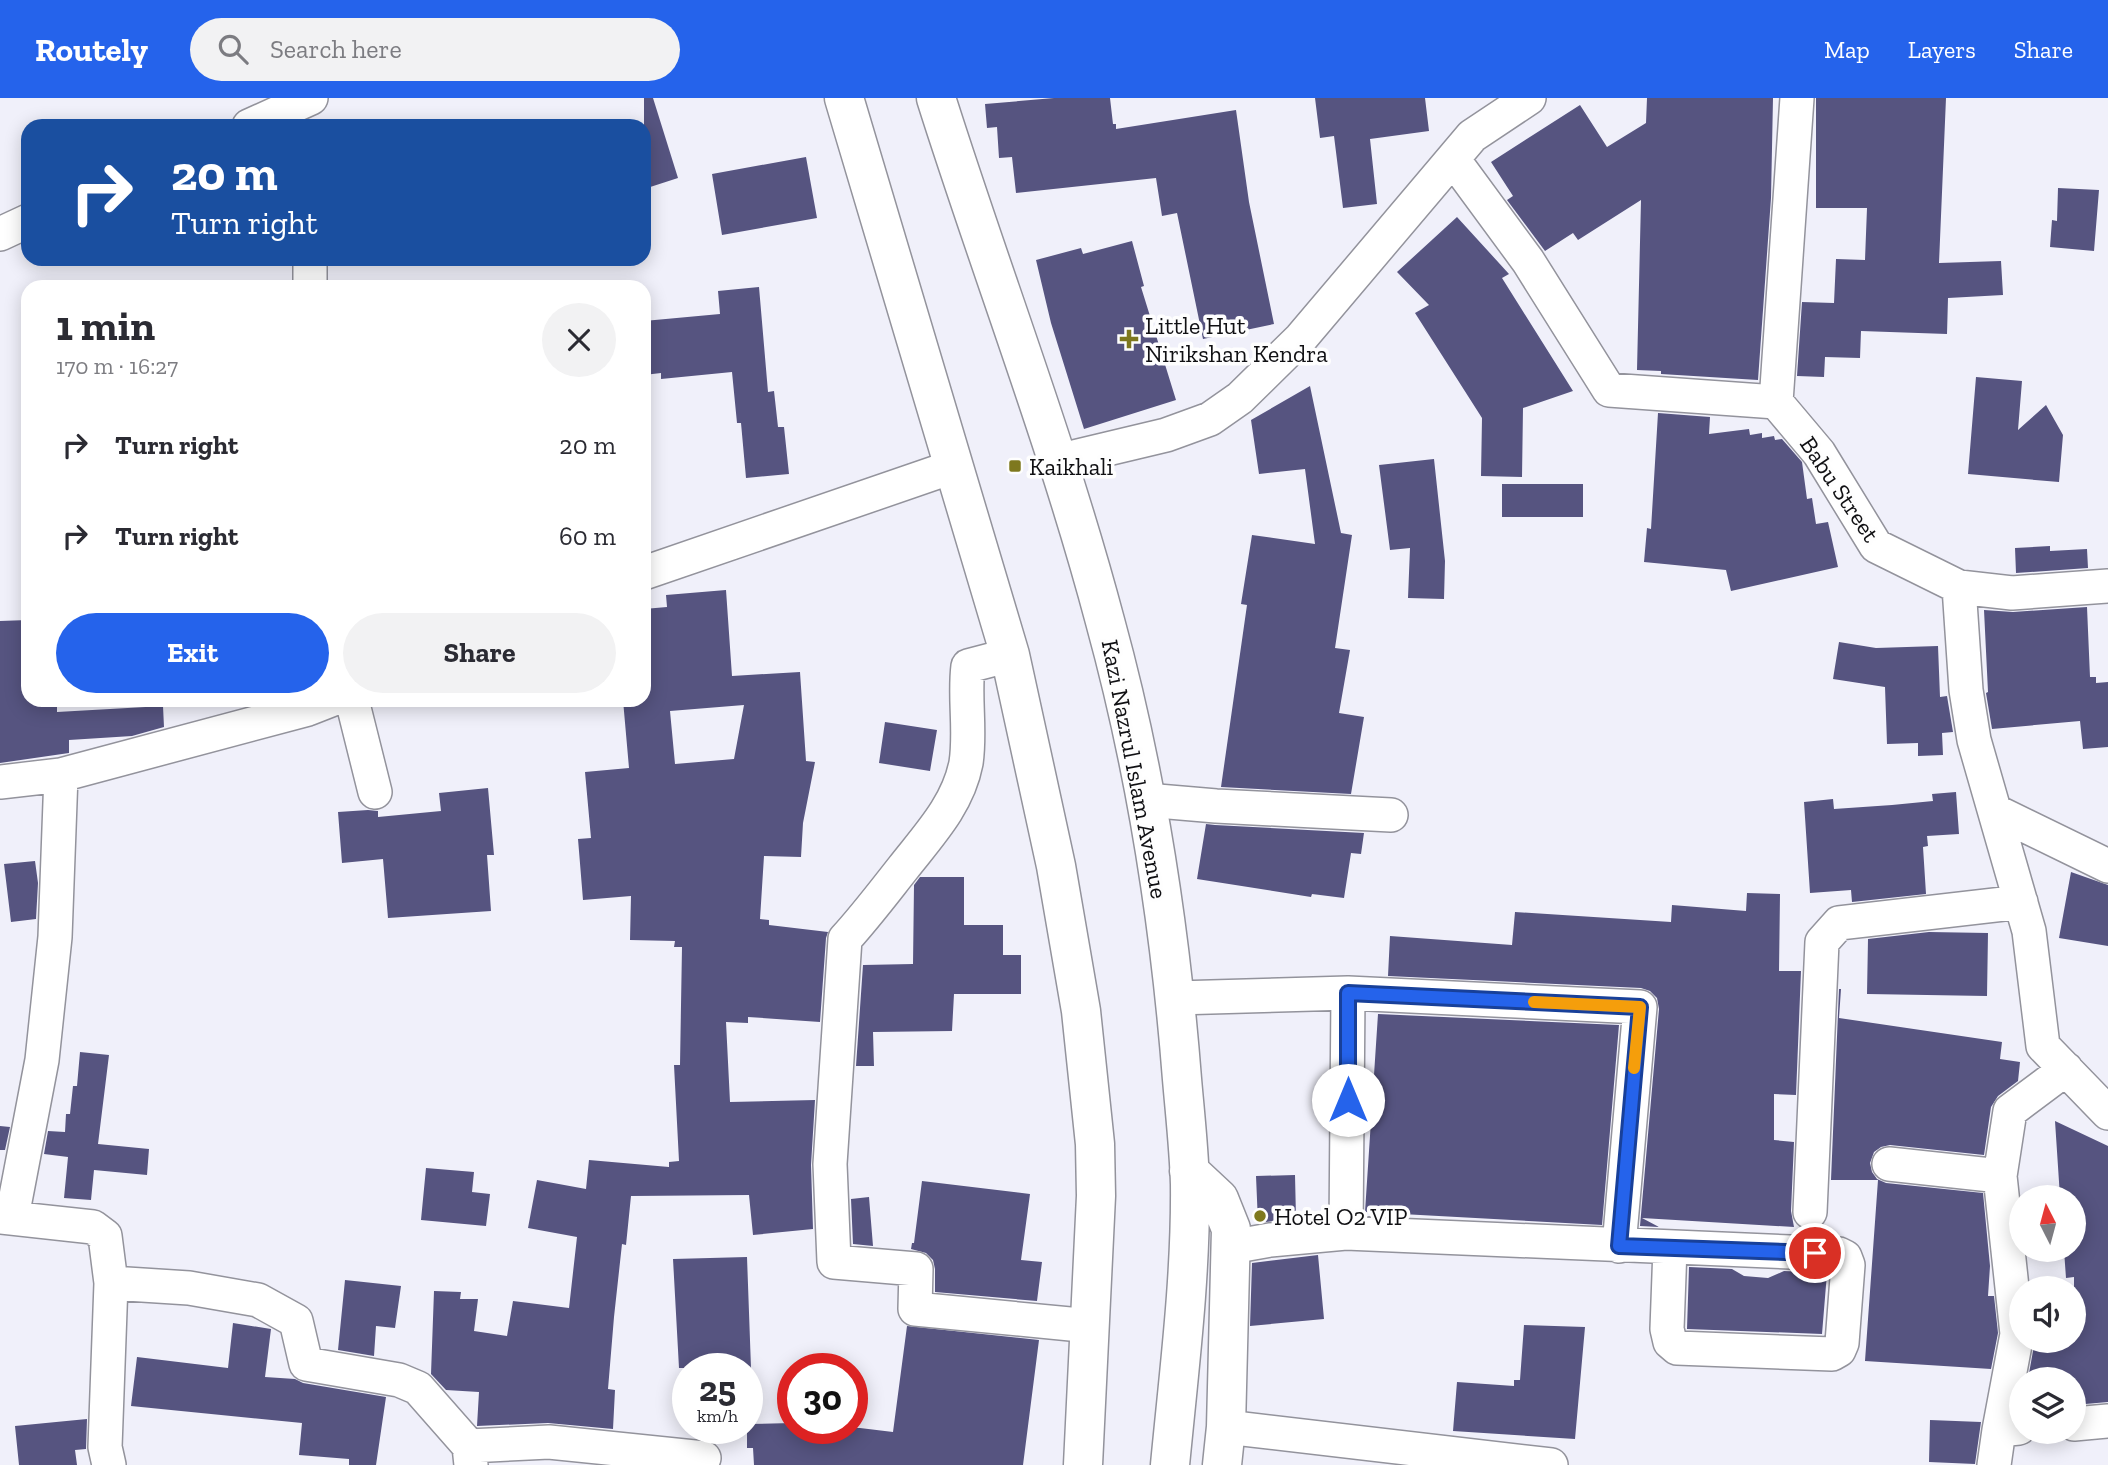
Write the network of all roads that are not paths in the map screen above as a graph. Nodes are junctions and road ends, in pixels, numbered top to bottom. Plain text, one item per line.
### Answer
1 (312, 98) edge
2 (844, 98) edge
3 (936, 98) edge
4 (1797, 98) edge
5 (1512, 103) edge
6 (265, 119) edge
7 (1453, 159) junction
8 (21, 224) edge
9 (0, 234) edge
10 (1776, 402) junction
11 (1057, 461) junction
12 (955, 466) junction
13 (651, 571) edge
14 (2108, 586) edge
15 (1959, 587) junction
16 (1010, 655) junction
17 (302, 707) edge
18 (354, 707) edge
19 (61, 775) junction
20 (0, 782) edge
21 (376, 792) dead end
22 (1146, 800) junction
23 (1995, 811) junction
24 (1391, 815) dead end
25 (2108, 866) edge
26 (2021, 902) junction
27 (1348, 993) junction
28 (1176, 998) junction
29 (2066, 1069) junction
30 (2108, 1113) edge
31 (1889, 1164) dead end
32 (1189, 1171) junction
33 (2000, 1176) junction
34 (1810, 1212) dead end
35 (6, 1217) edge
36 (1346, 1233) junction
37 (1619, 1246) junction
38 (1231, 1247) junction
39 (1671, 1248) junction
40 (111, 1283) junction
41 (1090, 1344) junction
42 (2015, 1367) edge
43 (2108, 1421) edge
44 (2086, 1423) edge
45 (1226, 1427) junction
46 (2009, 1431) edge
47 (470, 1455) edge
48 (704, 1458) dead end
49 (109, 1465) edge
50 (1069, 1465) edge
51 (1083, 1465) edge
52 (1170, 1465) edge
53 (1222, 1465) edge
54 (1551, 1465) edge
55 (1994, 1465) edge

1 - 6 street
2 - 12 main road
3 - 11 main road, Kazi Nazrul Islam Avenue
4 - 10 street
5 - 7 street
7 - 10 street
7 - 11 street
8 - 9 street
10 - 15 street, Babu Street
11 - 22 main road, Kazi Nazrul Islam Avenue
12 - 13 street
12 - 16 main road
14 - 15 street, Babu Street
15 - 23 street
16 - 41 main road
16 - 41 street
17 - 19 street
18 - 21 street
19 - 20 street
19 - 35 street
22 - 24 street
22 - 28 main road, Kazi Nazrul Islam Avenue
23 - 25 street
23 - 26 street
26 - 29 street
26 - 34 street
27 - 28 street
27 - 36 street
27 - 37 street
28 - 32 main road, Kazi Nazrul Islam Avenue
29 - 30 street
29 - 33 street
31 - 33 street
32 - 38 main road
32 - 52 main road, Kazi Nazrul Islam Avenue
33 - 42 street
35 - 40 street
36 - 37 street
36 - 38 street
37 - 39 street
38 - 45 main road
39 - 39 street
40 - 47 street
40 - 49 street
41 - 50 street
41 - 51 main road
43 - 44 street
45 - 53 main road
45 - 54 street
46 - 55 street
47 - 48 street

